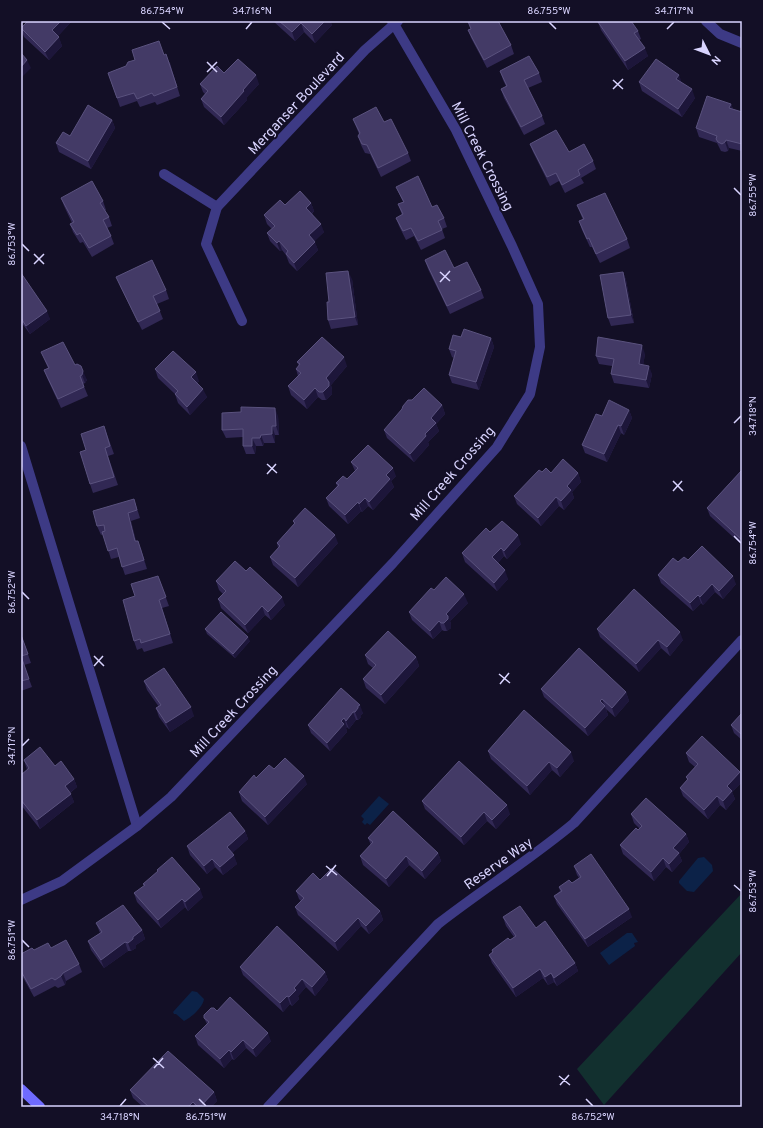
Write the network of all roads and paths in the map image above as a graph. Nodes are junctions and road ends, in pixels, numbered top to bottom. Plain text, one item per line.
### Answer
1 (706, 21) edge
2 (395, 22) edge
3 (742, 43) edge
4 (164, 174) dead end
5 (217, 207) junction
6 (242, 321) dead end
7 (21, 446) edge
8 (742, 640) edge
9 (137, 826) junction
10 (21, 900) edge
11 (21, 1089) edge
12 (40, 1107) edge
13 (268, 1107) edge

1 - 3 street
2 - 5 street, Merganser Boulevard
2 - 9 street, Mill Creek Crossing
4 - 5 street
5 - 6 street, Merganser Boulevard
7 - 9 street
8 - 13 street, Reserve Way
9 - 10 street, Mill Creek Crossing
11 - 12 main road

